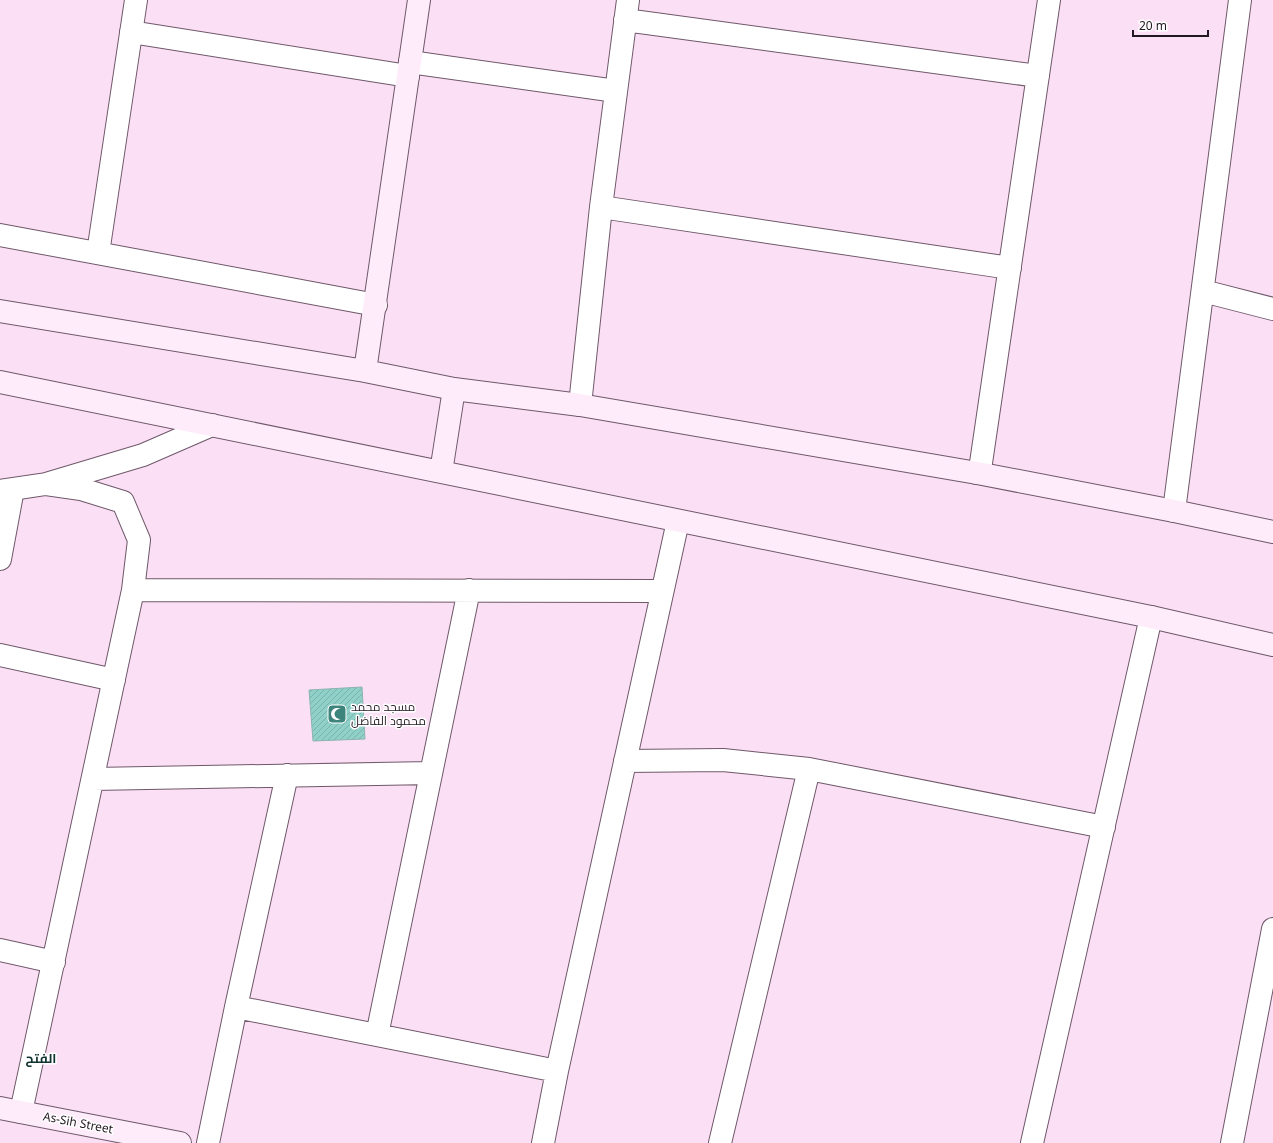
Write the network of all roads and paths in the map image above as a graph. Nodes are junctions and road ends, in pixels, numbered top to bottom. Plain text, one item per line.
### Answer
1 (136, 0) edge
2 (419, 0) edge
3 (1049, 0) edge
4 (1240, 0) edge
5 (627, 10) edge
6 (131, 32) junction
7 (409, 69) junction
8 (1038, 76) junction
9 (616, 90) junction
10 (601, 207) junction
11 (0, 235) edge
12 (98, 253) junction
13 (1010, 268) junction
14 (1203, 292) junction
15 (376, 304) junction
16 (1273, 309) edge
17 (0, 311) edge
18 (365, 371) junction
19 (0, 382) edge
20 (454, 390) junction
21 (580, 405) junction
22 (212, 425) junction
23 (441, 472) junction
24 (977, 472) junction
25 (46, 484) junction
26 (6, 490) edge
27 (1174, 511) junction
28 (678, 521) junction
29 (1273, 532) edge
30 (0, 559) edge
31 (133, 590) junction
32 (469, 590) junction
33 (662, 591) junction
34 (1151, 617) junction
35 (1273, 645) edge
36 (0, 655) edge
37 (114, 680) junction
38 (625, 761) junction
39 (809, 769) junction
40 (431, 773) junction
41 (287, 776) junction
42 (93, 779) junction
43 (1104, 827) junction
44 (1273, 929) edge
45 (0, 950) edge
46 (54, 962) junction
47 (236, 1007) junction
48 (377, 1035) junction
49 (557, 1071) junction
50 (0, 1108) edge
51 (21, 1112) junction
52 (180, 1143) edge
53 (208, 1143) edge
54 (543, 1143) edge
55 (720, 1143) edge
56 (1032, 1143) edge
57 (1232, 1143) edge

1 - 6 street
2 - 7 street
3 - 8 street
4 - 14 street
5 - 8 street
5 - 9 street
6 - 7 street
6 - 12 street
7 - 9 street
7 - 15 street
8 - 13 street
9 - 10 street
10 - 13 street
10 - 21 street
11 - 12 street
12 - 15 street
13 - 24 street
14 - 16 street
14 - 27 street
15 - 18 street
17 - 18 street
18 - 20 street
19 - 22 street
20 - 21 street
20 - 23 street
21 - 24 street
22 - 23 street
22 - 25 street
23 - 28 street
24 - 27 street
25 - 26 street
25 - 31 street
26 - 30 street
27 - 29 street
28 - 33 street
28 - 34 street
31 - 32 street
31 - 37 street
32 - 33 street
32 - 40 street
33 - 38 street
34 - 35 street
34 - 43 street
36 - 37 street
37 - 42 street
38 - 39 street
38 - 49 street
39 - 43 street
39 - 55 street
40 - 41 street
40 - 48 street
41 - 42 street
41 - 47 street
42 - 46 street
43 - 56 street
44 - 57 street
45 - 46 street
46 - 51 street
47 - 48 street
47 - 53 street
48 - 49 street
49 - 54 street
50 - 51 street, As-Sih Street
51 - 52 street, As-Sih Street

